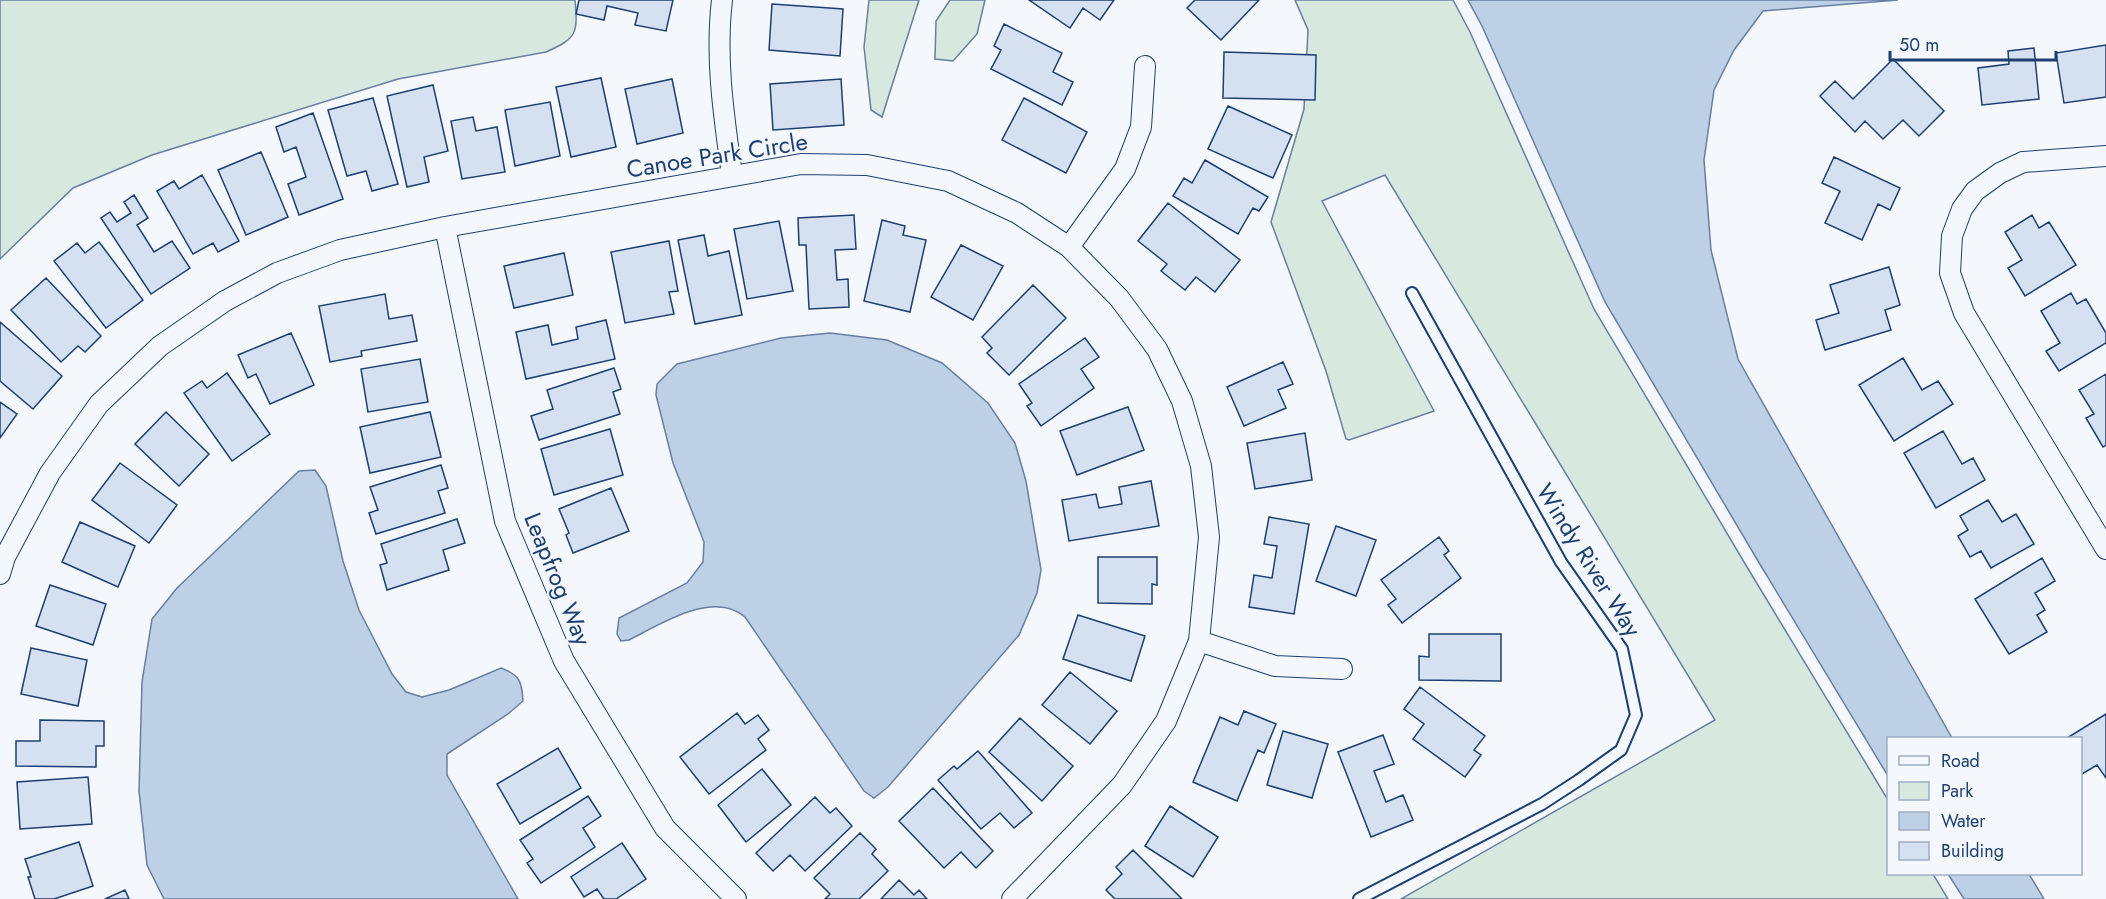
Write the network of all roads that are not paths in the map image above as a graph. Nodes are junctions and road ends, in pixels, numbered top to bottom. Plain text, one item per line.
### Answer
1 (722, 0) edge
2 (1145, 66) dead end
3 (2106, 156) edge
4 (732, 175) junction
5 (445, 227) junction
6 (1069, 247) junction
7 (1412, 294) dead end
8 (2106, 549) edge
9 (0, 574) edge
10 (1199, 641) junction
11 (1342, 669) dead end
12 (736, 899) edge
13 (1012, 899) edge
14 (1359, 899) edge

1 - 4 street
2 - 6 street
3 - 8 street
4 - 5 street, Canoe Park Circle
4 - 6 street, Canoe Park Circle
5 - 9 street, Canoe Park Circle
5 - 12 street, Leapfrog Way
6 - 10 street, Canoe Park Circle
7 - 14 lane, Windy River Way
10 - 11 street
10 - 13 street, Canoe Park Circle

